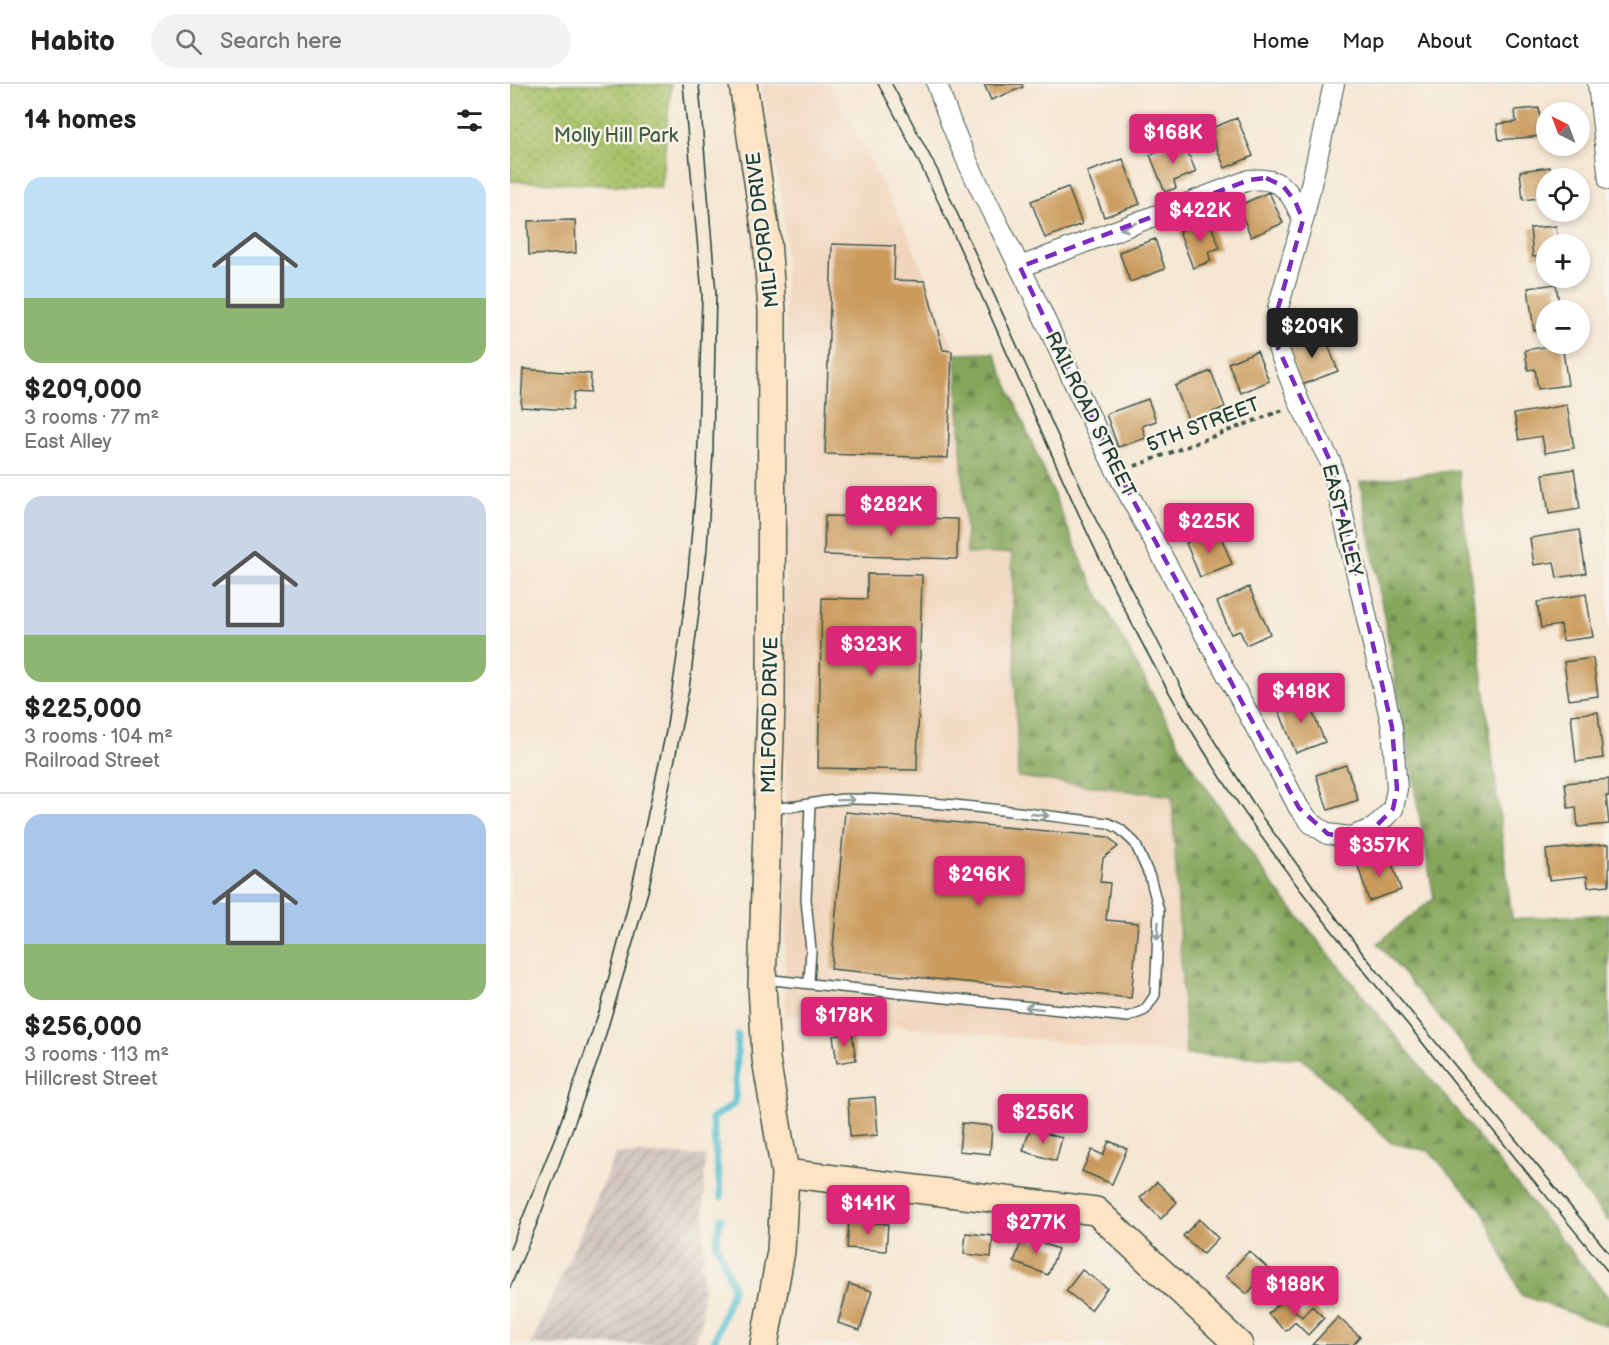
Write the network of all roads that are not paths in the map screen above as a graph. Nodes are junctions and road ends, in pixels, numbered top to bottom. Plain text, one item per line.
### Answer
1 (743, 84) edge
2 (937, 84) edge
3 (1334, 84) edge
4 (1598, 84) edge
5 (1609, 180) edge
6 (1303, 220) junction
7 (1020, 267) junction
8 (810, 805) junction
9 (767, 808) junction
10 (1351, 837) joint
11 (763, 979) junction
12 (809, 982) junction
13 (785, 1173) junction
14 (764, 1345) edge
15 (1239, 1345) edge

1 - 9 street, MILFORD DRIVE
2 - 7 street, RAILROAD STREET
3 - 6 street, EAST ALLEY
4 - 5 street
6 -> 7 street
6 - 10 street, EAST ALLEY
7 - 10 street, RAILROAD STREET
8 - 9 lane
8 - 12 lane
8 -> 12 lane
9 - 11 street, MILFORD DRIVE
11 - 12 lane
11 - 13 street, MILFORD DRIVE
13 - 14 street, MILFORD DRIVE
13 - 15 street

